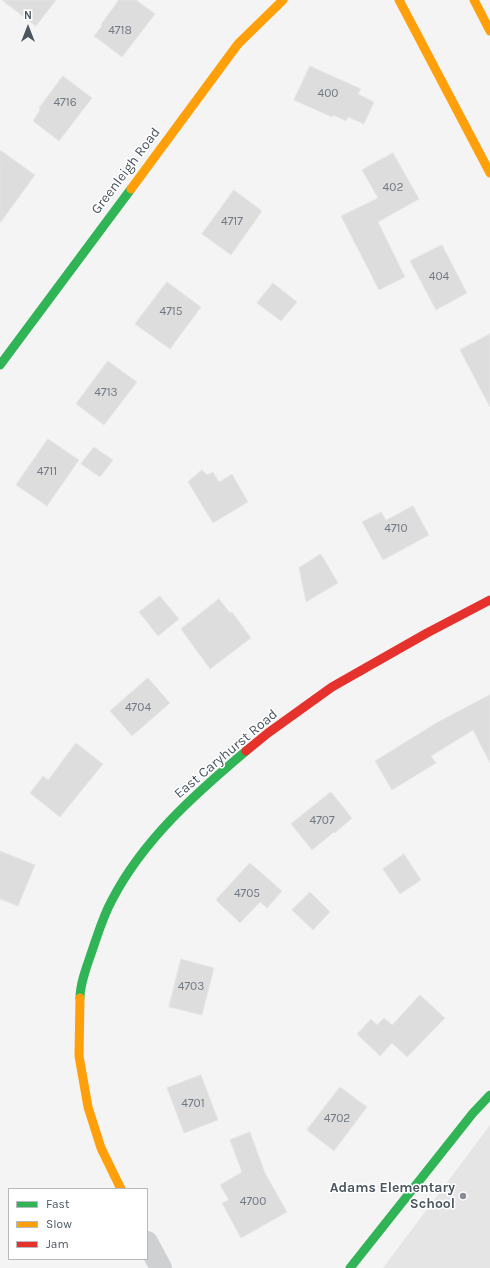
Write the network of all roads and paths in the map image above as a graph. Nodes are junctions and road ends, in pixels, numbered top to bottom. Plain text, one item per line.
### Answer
1 (283, 0) edge
2 (399, 0) edge
3 (474, 0) edge
4 (490, 31) edge
5 (490, 172) edge
6 (0, 365) edge
7 (490, 600) edge
8 (490, 1096) edge
9 (121, 1188) edge
10 (148, 1244) edge
11 (161, 1268) edge
12 (350, 1268) edge

1 - 6 street, Greenleigh Road
2 - 5 street
3 - 4 street
7 - 9 street, East Caryhurst Road
8 - 12 street
10 - 11 street

